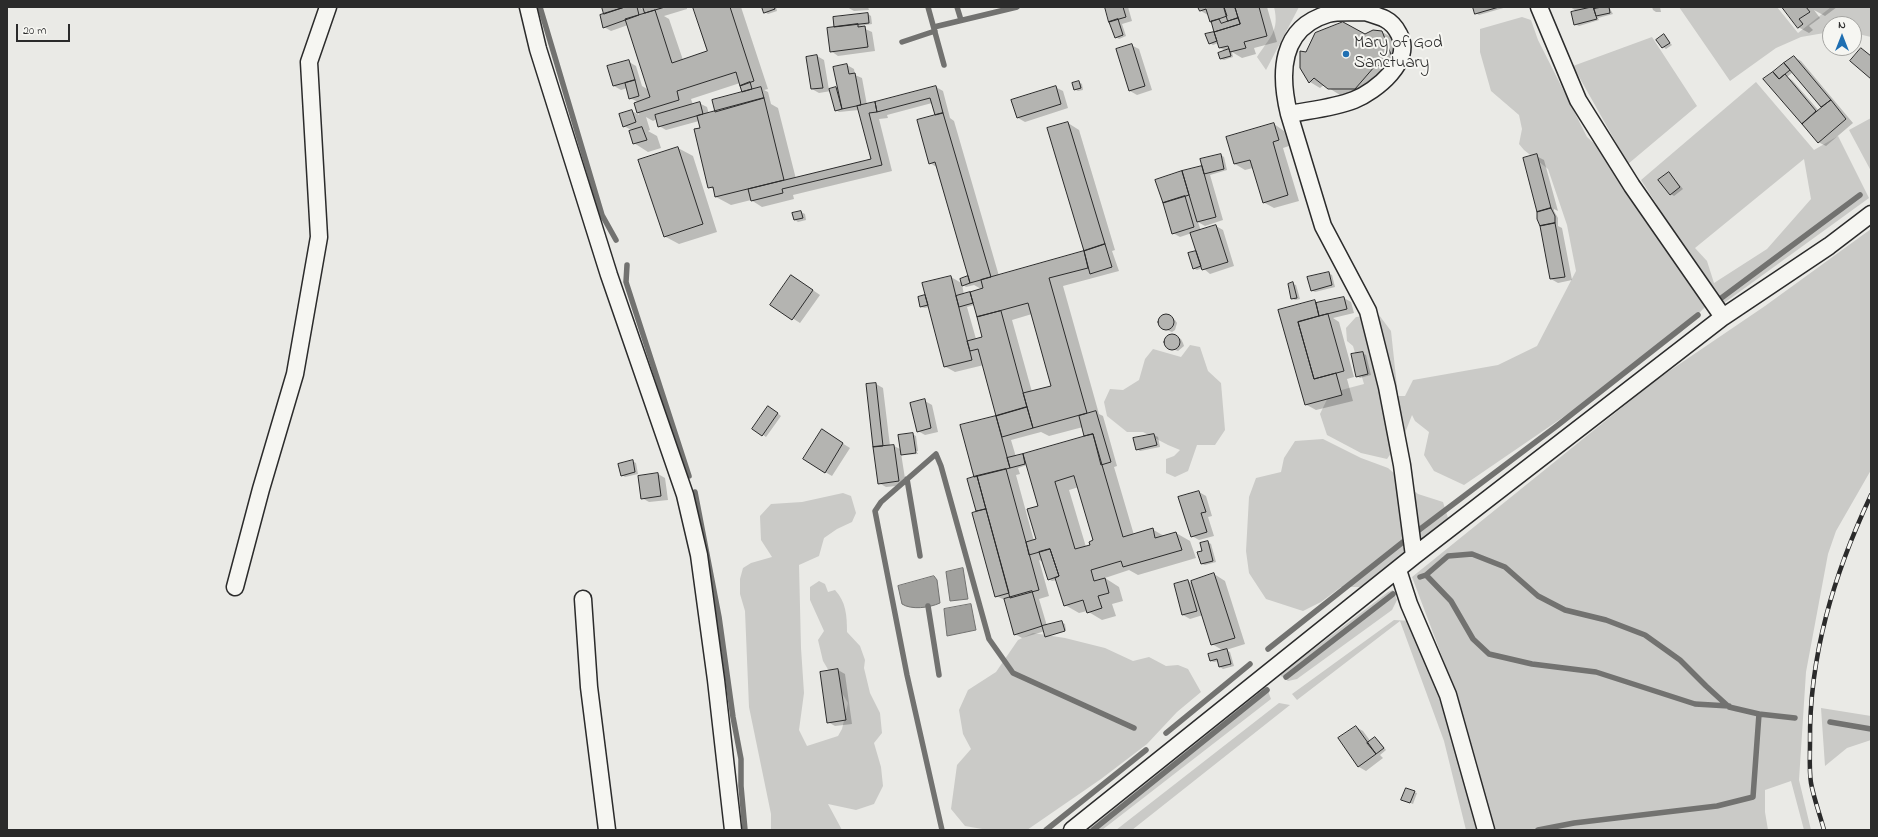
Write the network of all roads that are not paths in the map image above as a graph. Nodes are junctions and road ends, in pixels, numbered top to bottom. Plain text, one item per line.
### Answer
1 (328, 7) edge
2 (528, 7) edge
3 (1539, 7) edge
4 (1289, 114) junction
5 (1871, 214) edge
6 (1723, 317) junction
7 (1414, 556) junction
8 (1398, 570) junction
9 (235, 587) dead end
10 (583, 599) dead end
11 (606, 830) edge
12 (733, 830) edge
13 (1072, 830) edge
14 (1486, 830) edge

1 - 9 street
2 - 12 street
3 - 6 street
4 - 4 street
4 - 7 street
5 - 6 street
6 - 7 street
7 - 8 street
8 - 13 street
8 - 14 street
10 - 11 street

